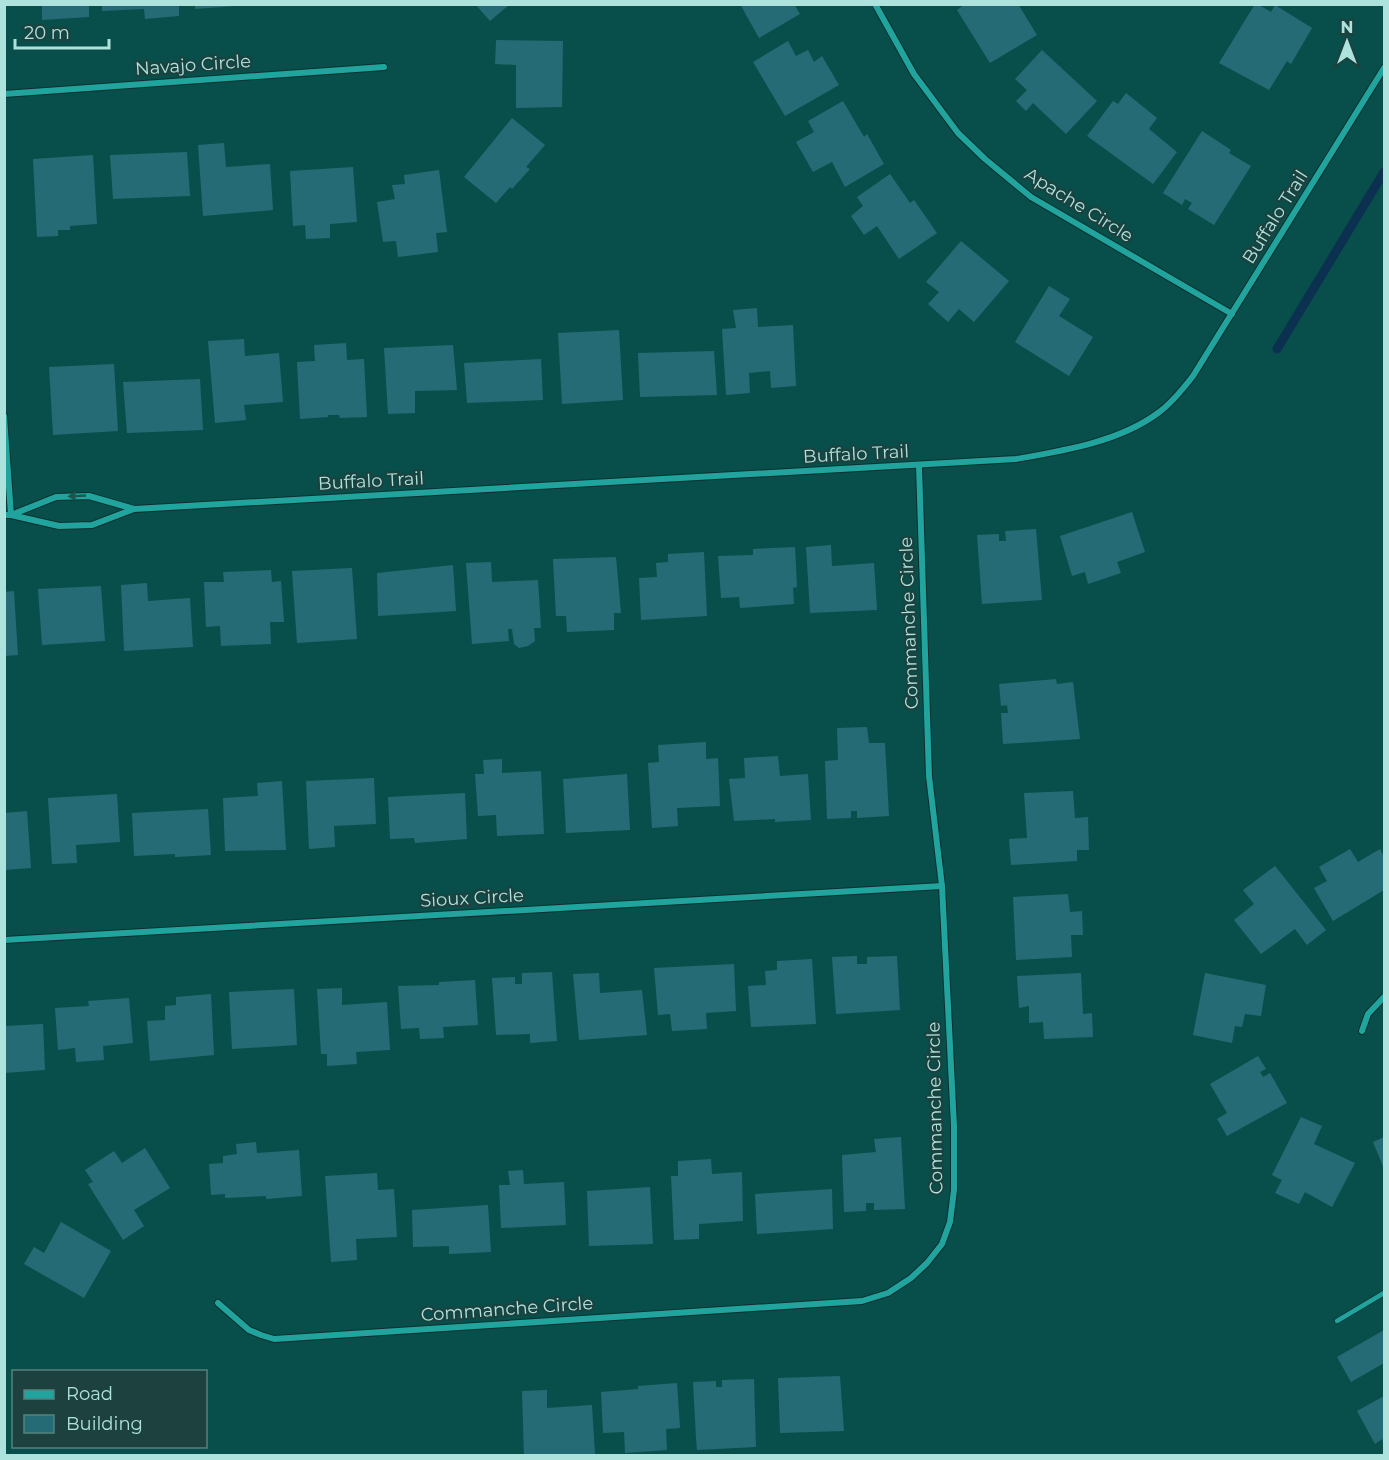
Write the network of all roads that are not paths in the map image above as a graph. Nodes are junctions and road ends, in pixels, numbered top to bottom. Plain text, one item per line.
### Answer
1 (875, 4) edge
2 (384, 67) dead end
3 (1384, 68) edge
4 (4, 94) edge
5 (1232, 314) junction
6 (4, 416) edge
7 (919, 466) junction
8 (134, 509) junction
9 (8, 515) edge
10 (942, 886) junction
11 (4, 940) edge
12 (1384, 997) edge
13 (1362, 1031) dead end
14 (1384, 1293) edge
15 (218, 1303) dead end
16 (1337, 1321) dead end

1 - 5 street, Apache Circle
2 - 4 street, Navajo Circle
3 - 5 street, Buffalo Trail
5 - 7 street, Buffalo Trail
6 - 9 street
7 - 8 street, Buffalo Trail
7 - 10 street, Commanche Circle
8 - 9 street, Buffalo Trail
8 -> 9 street, Buffalo Trail
10 - 11 street, Sioux Circle
10 - 15 street, Commanche Circle
12 - 13 street
14 - 16 lane

